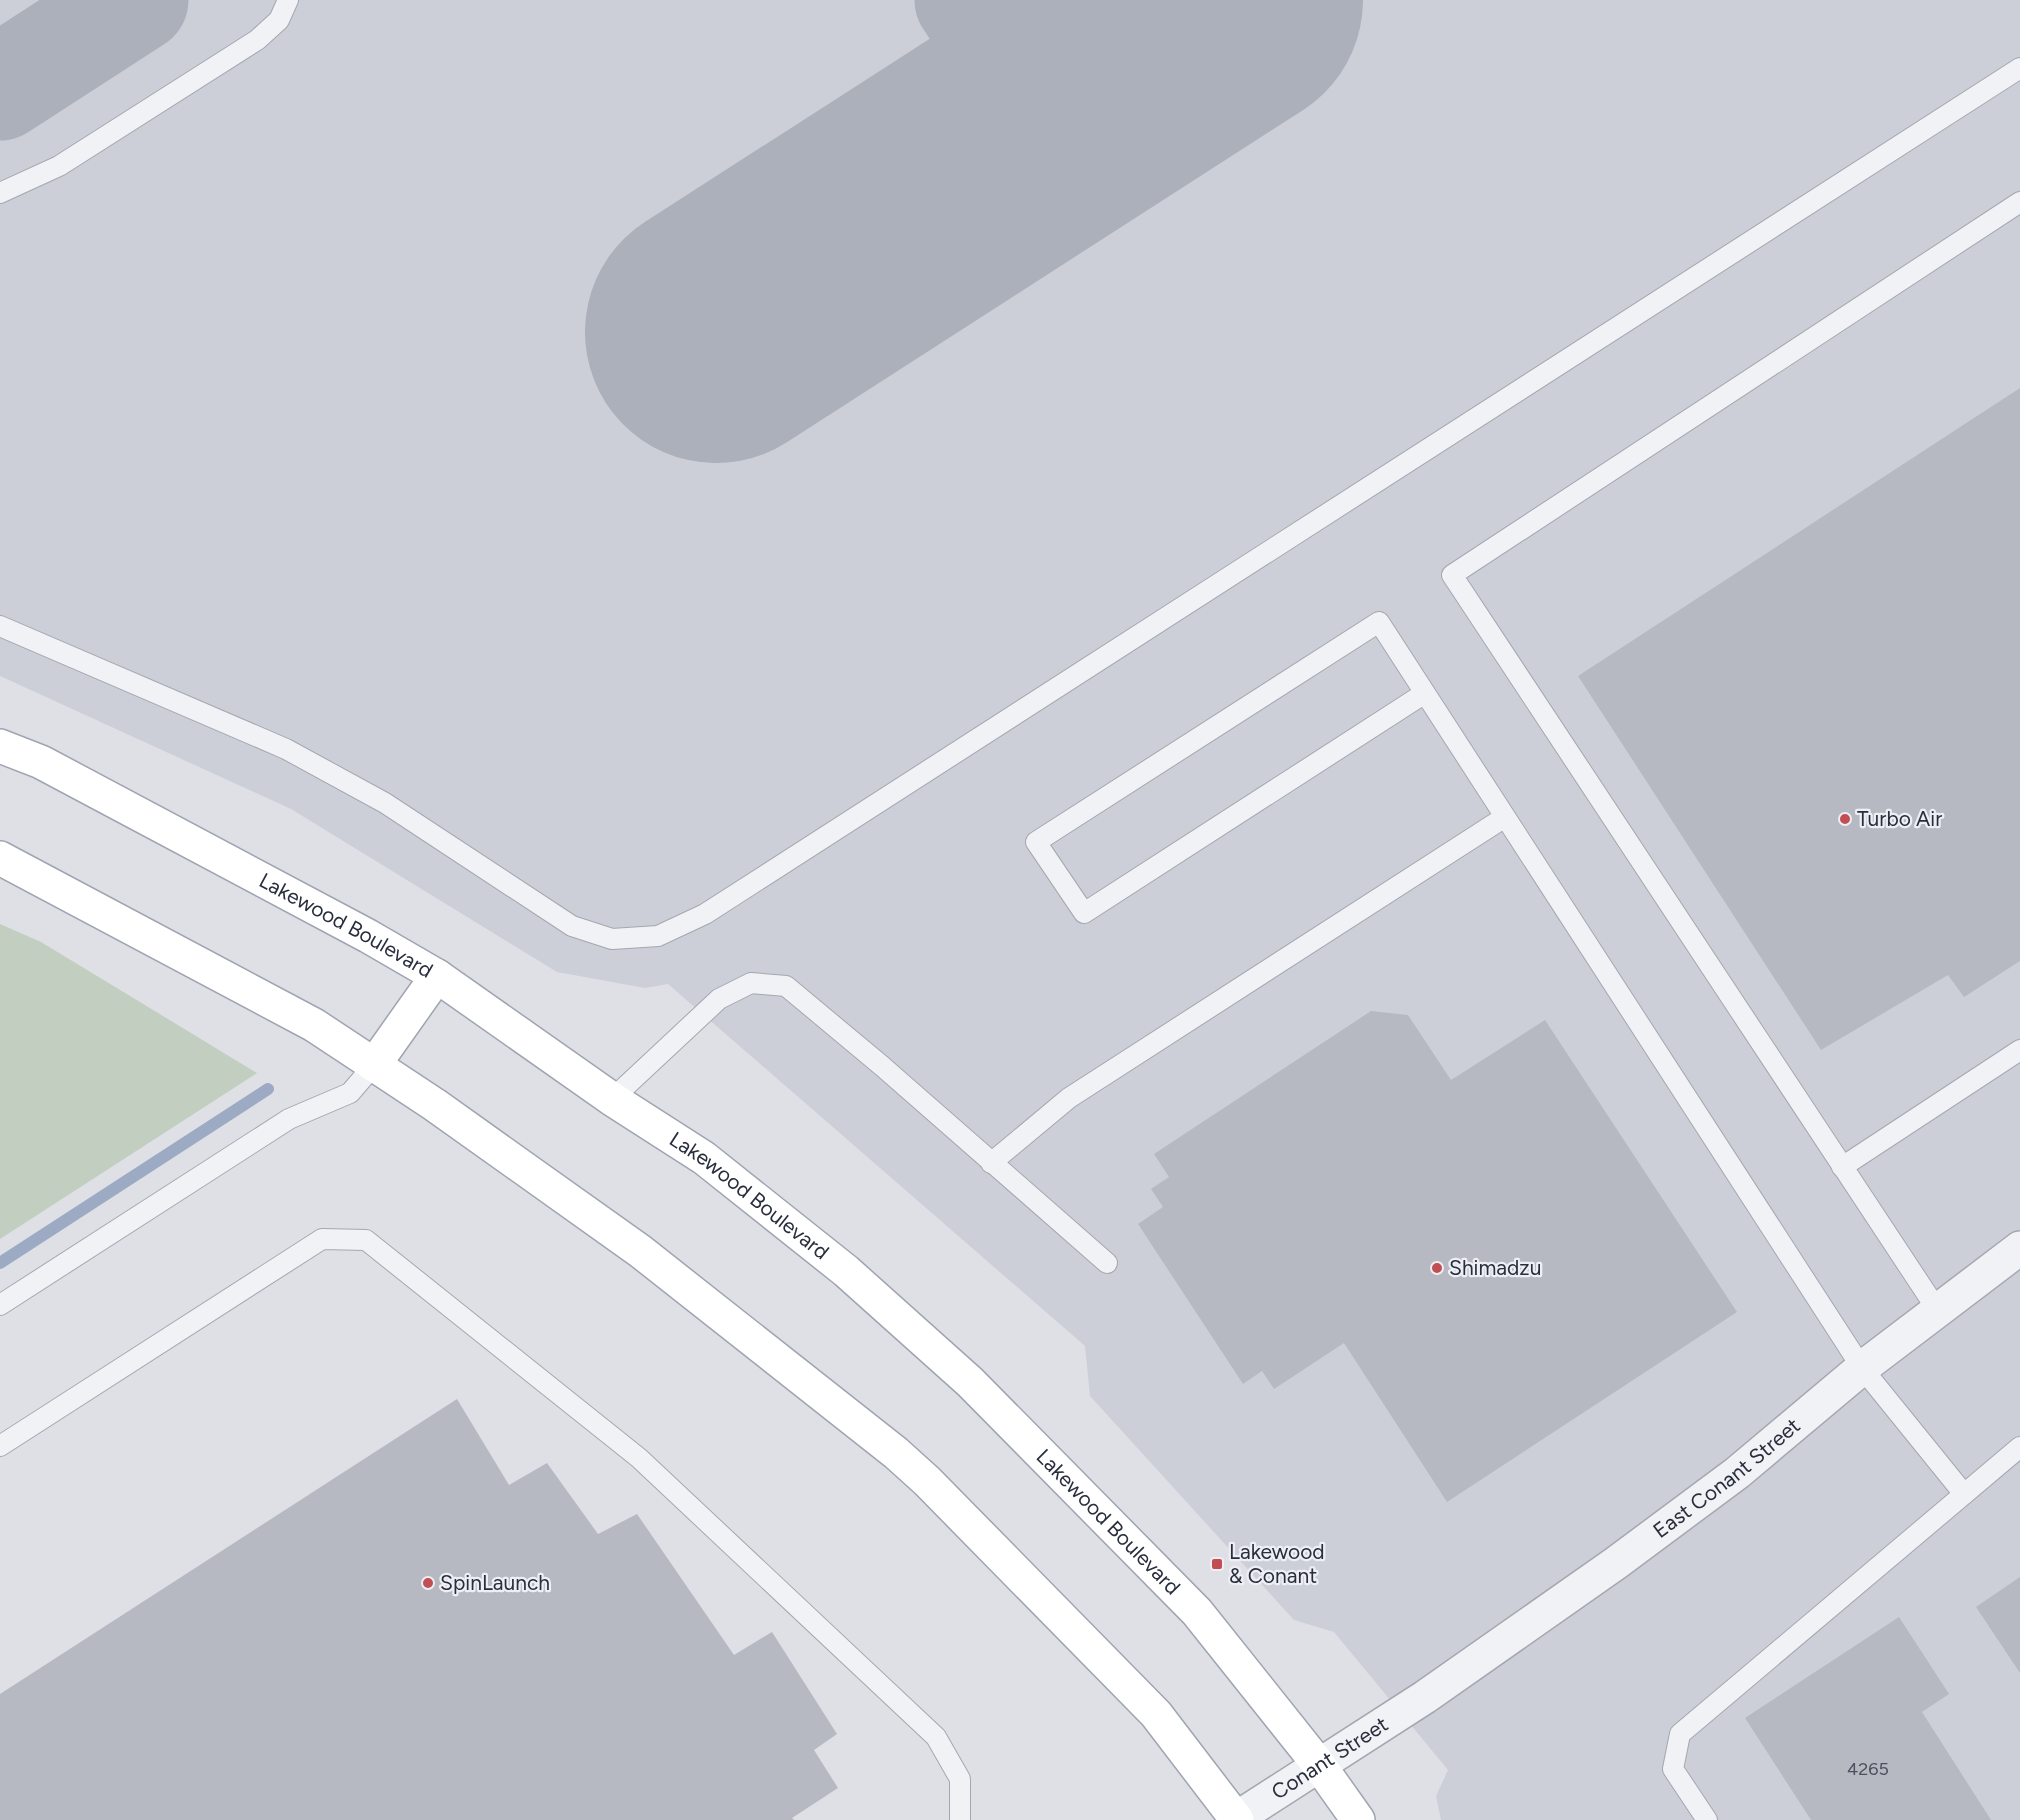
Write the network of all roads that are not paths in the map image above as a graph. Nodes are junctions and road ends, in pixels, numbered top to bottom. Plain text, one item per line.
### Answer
1 (288, 0) edge
2 (2020, 68) edge
3 (0, 193) edge
4 (2020, 202) edge
5 (0, 626) edge
6 (1425, 693) junction
7 (0, 746) edge
8 (1505, 817) junction
9 (0, 858) edge
10 (437, 976) junction
11 (2020, 1050) edge
12 (374, 1065) junction
13 (612, 1099) junction
14 (991, 1163) junction
15 (1842, 1167) junction
16 (2020, 1248) edge
17 (1107, 1263) dead end
18 (0, 1305) edge
19 (1938, 1311) junction
20 (1862, 1368) junction
21 (0, 1446) edge
22 (2020, 1447) edge
23 (1964, 1494) junction
24 (1425, 1697) joint
25 (1319, 1765) junction
26 (960, 1820) edge
27 (1235, 1820) edge
28 (1358, 1820) edge
29 (1707, 1820) edge

1 - 3 lane
2 - 5 lane
4 - 15 lane
6 - 6 lane
6 - 8 lane
7 - 10 main road, Lakewood Boulevard
8 - 14 lane
8 - 20 lane
9 - 12 main road
10 - 12 main road
10 - 13 main road, Lakewood Boulevard
11 - 15 lane
12 - 18 lane
12 - 27 main road
13 - 14 lane
13 - 25 main road, Lakewood Boulevard
14 - 17 lane
15 - 19 lane
16 - 19 street, East Conant Street
19 - 20 street, East Conant Street
20 - 23 lane
20 - 24 street, East Conant Street
21 - 26 lane
22 - 23 lane
23 - 29 lane
24 - 25 street, Conant Street
25 - 27 street, Conant Street
25 - 28 main road, Lakewood Boulevard

